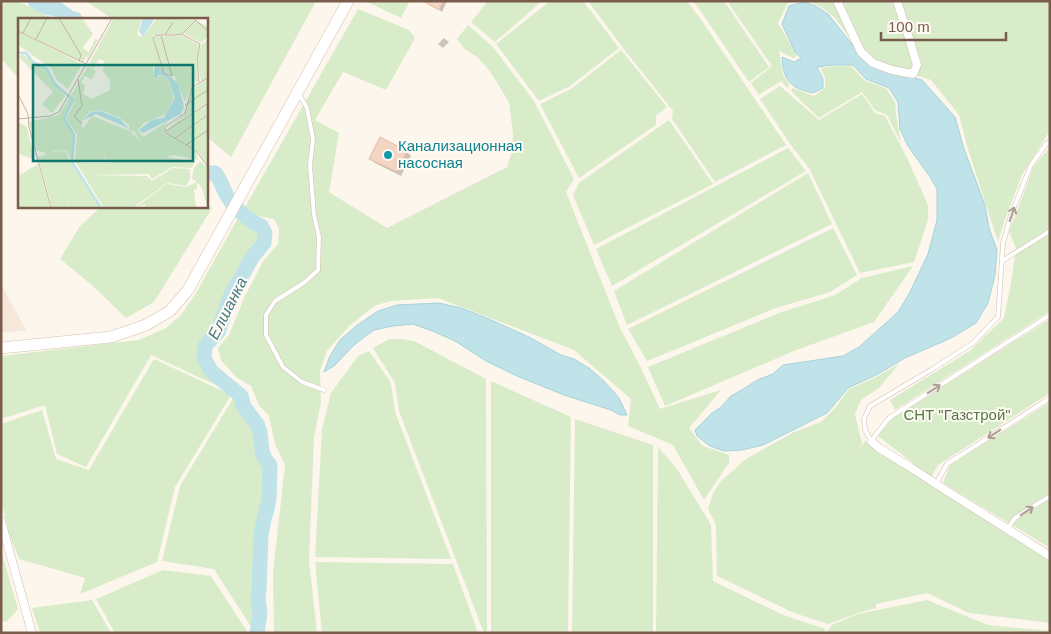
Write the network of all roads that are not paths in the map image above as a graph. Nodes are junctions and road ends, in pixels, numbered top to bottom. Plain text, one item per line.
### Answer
1 (348, 1) edge
2 (837, 1) edge
3 (897, 1) edge
4 (298, 92) junction
5 (1050, 140) edge
6 (1050, 231) edge
7 (1002, 261) junction
8 (1050, 315) edge
9 (1, 348) edge
10 (324, 390) dead end
11 (1050, 398) edge
12 (872, 442) junction
13 (936, 484) junction
14 (1050, 496) edge
15 (1, 521) edge
16 (1007, 529) junction
17 (1050, 556) edge
18 (32, 633) edge

1 - 4 main road
2 - 3 street
4 - 9 main road
4 - 10 lane
7 -> 5 lane
6 - 7 lane
7 - 12 lane
12 -> 8 lane
11 -> 13 lane
12 - 13 street
13 - 16 street
16 -> 14 lane
15 - 18 street
16 - 17 street

